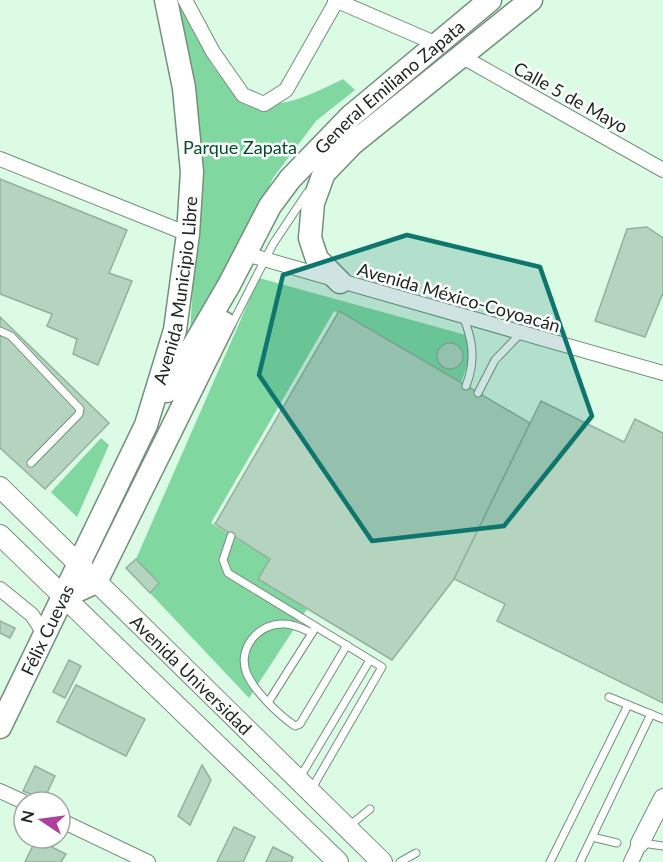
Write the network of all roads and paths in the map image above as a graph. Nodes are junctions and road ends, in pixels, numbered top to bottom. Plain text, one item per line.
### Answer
1 (166, 0) edge
2 (185, 0) edge
3 (336, 0) edge
4 (490, 0) edge
5 (531, 0) edge
6 (437, 44) junction
7 (461, 56) junction
8 (0, 159) edge
9 (316, 166) junction
10 (663, 170) edge
11 (188, 234) junction
12 (255, 257) junction
13 (340, 282) junction
14 (463, 316) junction
15 (0, 331) edge
16 (521, 333) junction
17 (663, 373) edge
18 (466, 386) dead end
19 (477, 393) dead end
20 (146, 425) junction
21 (31, 463) dead end
22 (0, 488) edge
23 (0, 535) edge
24 (231, 536) dead end
25 (79, 565) junction
26 (98, 585) junction
27 (0, 589) edge
28 (63, 597) junction
29 (317, 626) junction
30 (312, 633) junction
31 (45, 635) junction
32 (347, 645) junction
33 (370, 660) junction
34 (609, 697) dead end
35 (269, 701) junction
36 (628, 705) junction
37 (651, 714) junction
38 (663, 719) edge
39 (0, 728) edge
40 (304, 786) junction
41 (663, 798) edge
42 (370, 809) dead end
43 (72, 826) edge
44 (346, 828) junction
45 (591, 837) junction
46 (617, 843) dead end
47 (640, 843) junction
48 (663, 846) edge
49 (416, 853) dead end
50 (148, 862) edge
51 (338, 862) edge
52 (382, 862) edge
53 (400, 862) edge
54 (550, 862) edge
55 (580, 862) edge
56 (631, 862) edge

1 - 11 main road, Avenida Municipio Libre
2 - 3 street
3 - 6 street
4 - 6 main road, General Emiliano Zapata
5 - 7 main road, General Emiliano Zapata
6 - 9 main road, General Emiliano Zapata
7 - 9 main road, General Emiliano Zapata
7 - 10 street, Calle 5 de Mayo
8 - 11 street
9 - 12 main road
9 - 13 main road
11 - 20 main road, Avenida Municipio Libre
12 - 13 street, Avenida México-Coyoacán
12 - 20 main road
12 - 26 main road
13 - 14 street, Avenida México-Coyoacán
14 - 16 street, Avenida México-Coyoacán
14 - 18 lane
15 - 21 lane
16 - 17 street, Avenida México-Coyoacán
16 - 19 lane
20 - 25 main road, Avenida Municipio Libre
22 - 25 main road, Avenida Universidad
23 - 28 main road, Avenida Universidad
24 - 29 lane
25 - 26 main road, Avenida Universidad
25 - 28 main road, Félix Cuevas
26 - 28 main road
26 - 40 main road, Avenida Universidad
27 - 31 street
28 - 31 main road, Félix Cuevas
28 - 51 main road, Avenida Universidad
29 - 30 lane
29 - 32 lane
30 - 35 lane
30 - 35 lane
31 - 39 main road, Félix Cuevas
32 - 33 lane
32 - 35 lane
33 - 40 lane
33 - 40 lane
34 - 36 lane
36 - 37 lane
36 - 54 lane
37 - 38 lane
37 - 45 lane
40 - 44 main road, Avenida Universidad
41 - 47 street
42 - 44 lane
43 - 50 street
44 - 52 main road, Avenida Universidad
45 - 46 lane
45 - 55 lane
47 - 48 lane
47 - 56 street
49 - 53 lane

